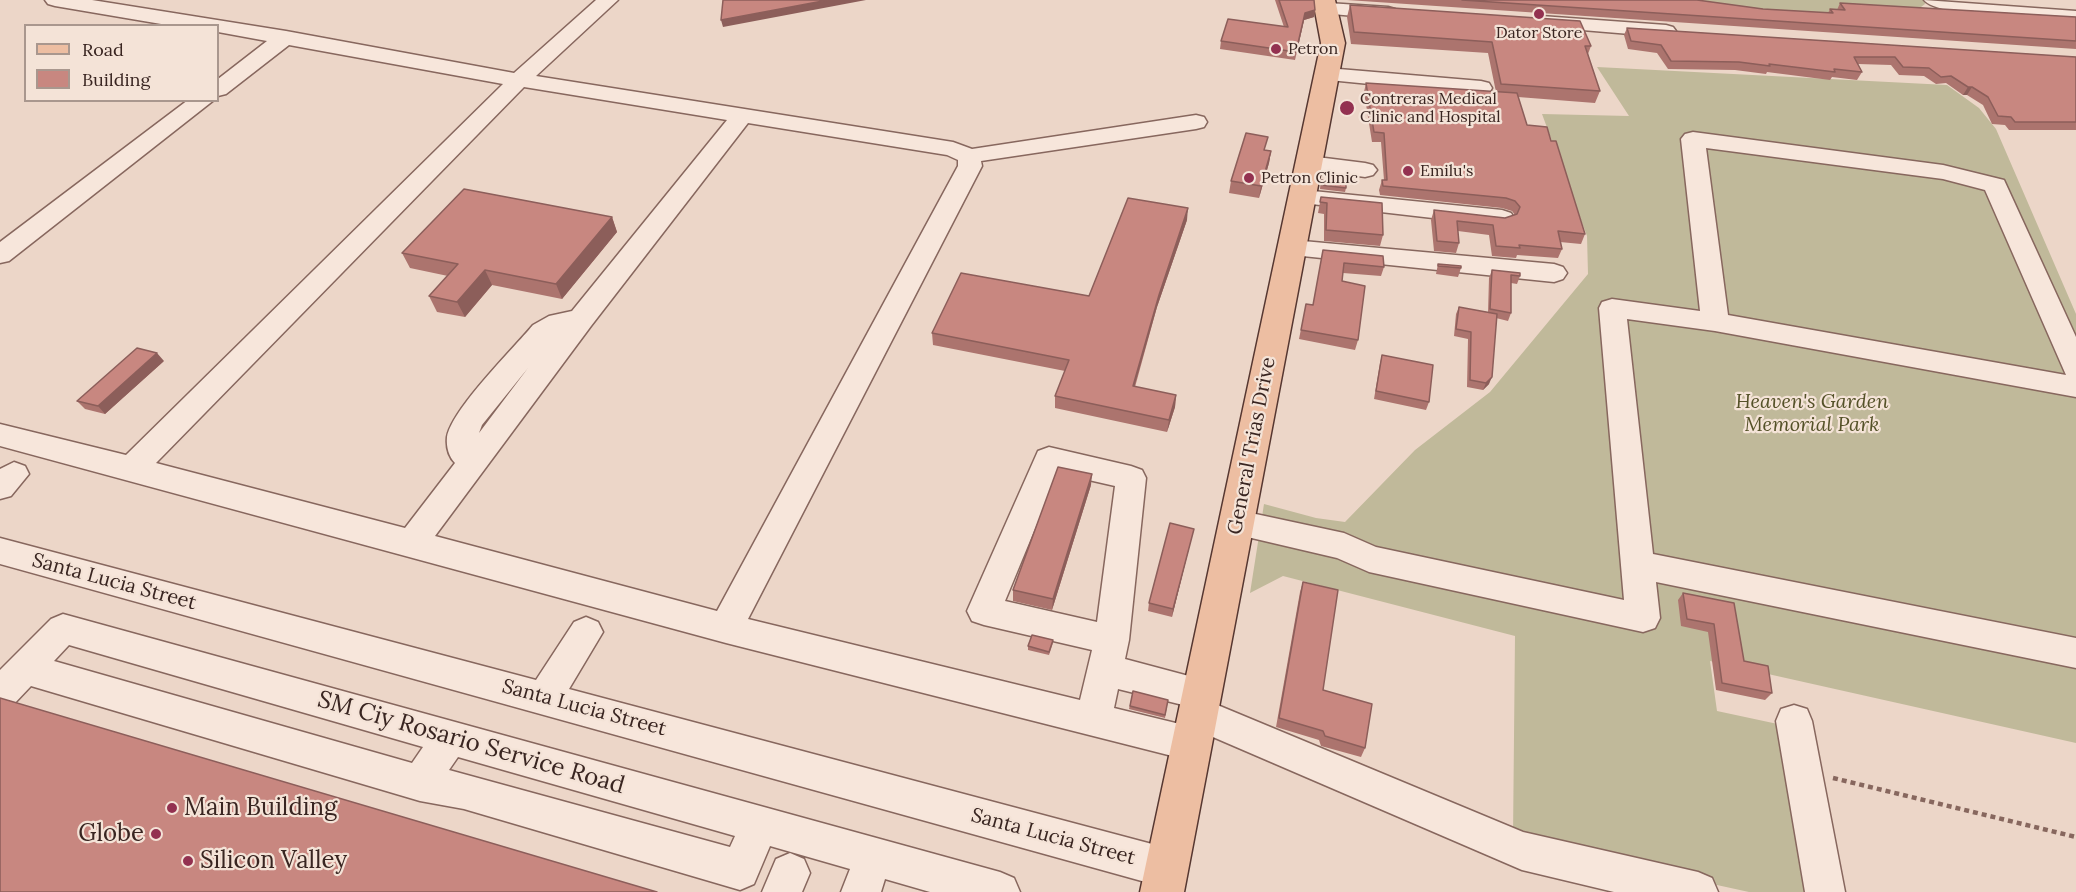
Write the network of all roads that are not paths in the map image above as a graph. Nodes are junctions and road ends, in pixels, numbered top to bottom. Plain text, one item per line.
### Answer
1 (55, 0) edge
2 (608, 0) edge
3 (1934, 0) edge
4 (1326, 4) edge
5 (2023, 7) edge
6 (1411, 14) edge
7 (2076, 16) edge
8 (1518, 21) edge
9 (203, 24) edge
10 (219, 27) edge
11 (1684, 32) edge
12 (286, 37) junction
13 (1327, 74) junction
14 (519, 80) junction
15 (219, 88) edge
16 (1481, 88) edge
17 (200, 102) edge
18 (742, 116) junction
19 (1196, 122) dead end
20 (969, 156) junction
21 (1309, 163) junction
22 (1365, 170) dead end
23 (1303, 197) junction
24 (1502, 218) edge
25 (1292, 248) junction
26 (0, 255) edge
27 (1554, 273) dead end
28 (1715, 322) junction
29 (2076, 368) edge
30 (2076, 387) edge
31 (0, 435) edge
32 (132, 468) junction
33 (1235, 529) junction
34 (412, 543) junction
35 (0, 551) edge
36 (1638, 565) junction
37 (726, 628) junction
38 (586, 632) dead end
39 (2076, 653) edge
40 (1108, 655) junction
41 (12, 681) edge
42 (544, 698) junction
43 (1197, 717) junction
44 (1093, 719) junction
45 (1794, 721) dead end
46 (450, 737) junction
47 (420, 783) junction
48 (760, 824) junction
49 (874, 856) junction
50 (1164, 880) edge
51 (977, 889) edge
52 (861, 892) edge
53 (1698, 892) edge
54 (1825, 892) edge

1 - 9 street
2 - 14 street
3 - 5 street
4 - 6 street
4 - 13 main road, General Trias Drive
5 - 7 street
8 - 11 street
10 - 12 street
12 - 14 street
12 - 15 street
13 - 16 street
13 - 21 main road, General Trias Drive
14 - 18 street
14 - 32 street
17 - 26 street
18 - 20 street
18 - 34 street
19 - 20 street
20 - 37 street
21 - 22 street
21 - 23 main road, General Trias Drive
23 - 24 street
23 - 25 main road, General Trias Drive
25 - 27 street
25 - 33 main road, General Trias Drive
28 - 29 street
28 - 30 street
28 - 36 street
31 - 32 street
32 - 34 street
33 - 36 street
33 - 43 main road, General Trias Drive
34 - 37 street
35 - 42 street, Santa Lucia Street
36 - 39 street
37 - 44 street
38 - 42 street
40 - 40 street
40 - 43 street
40 - 44 street
41 - 46 street, SM Ciy Rosario Service Road
41 - 47 street
42 - 50 street, Santa Lucia Street
43 - 44 street
43 - 50 main road, General Trias Drive
43 - 53 street
45 - 54 street
46 - 47 street
46 - 48 street, SM Ciy Rosario Service Road
47 - 48 street
48 - 49 street, SM Ciy Rosario Service Road
49 - 51 street, SM Ciy Rosario Service Road
49 - 52 street

